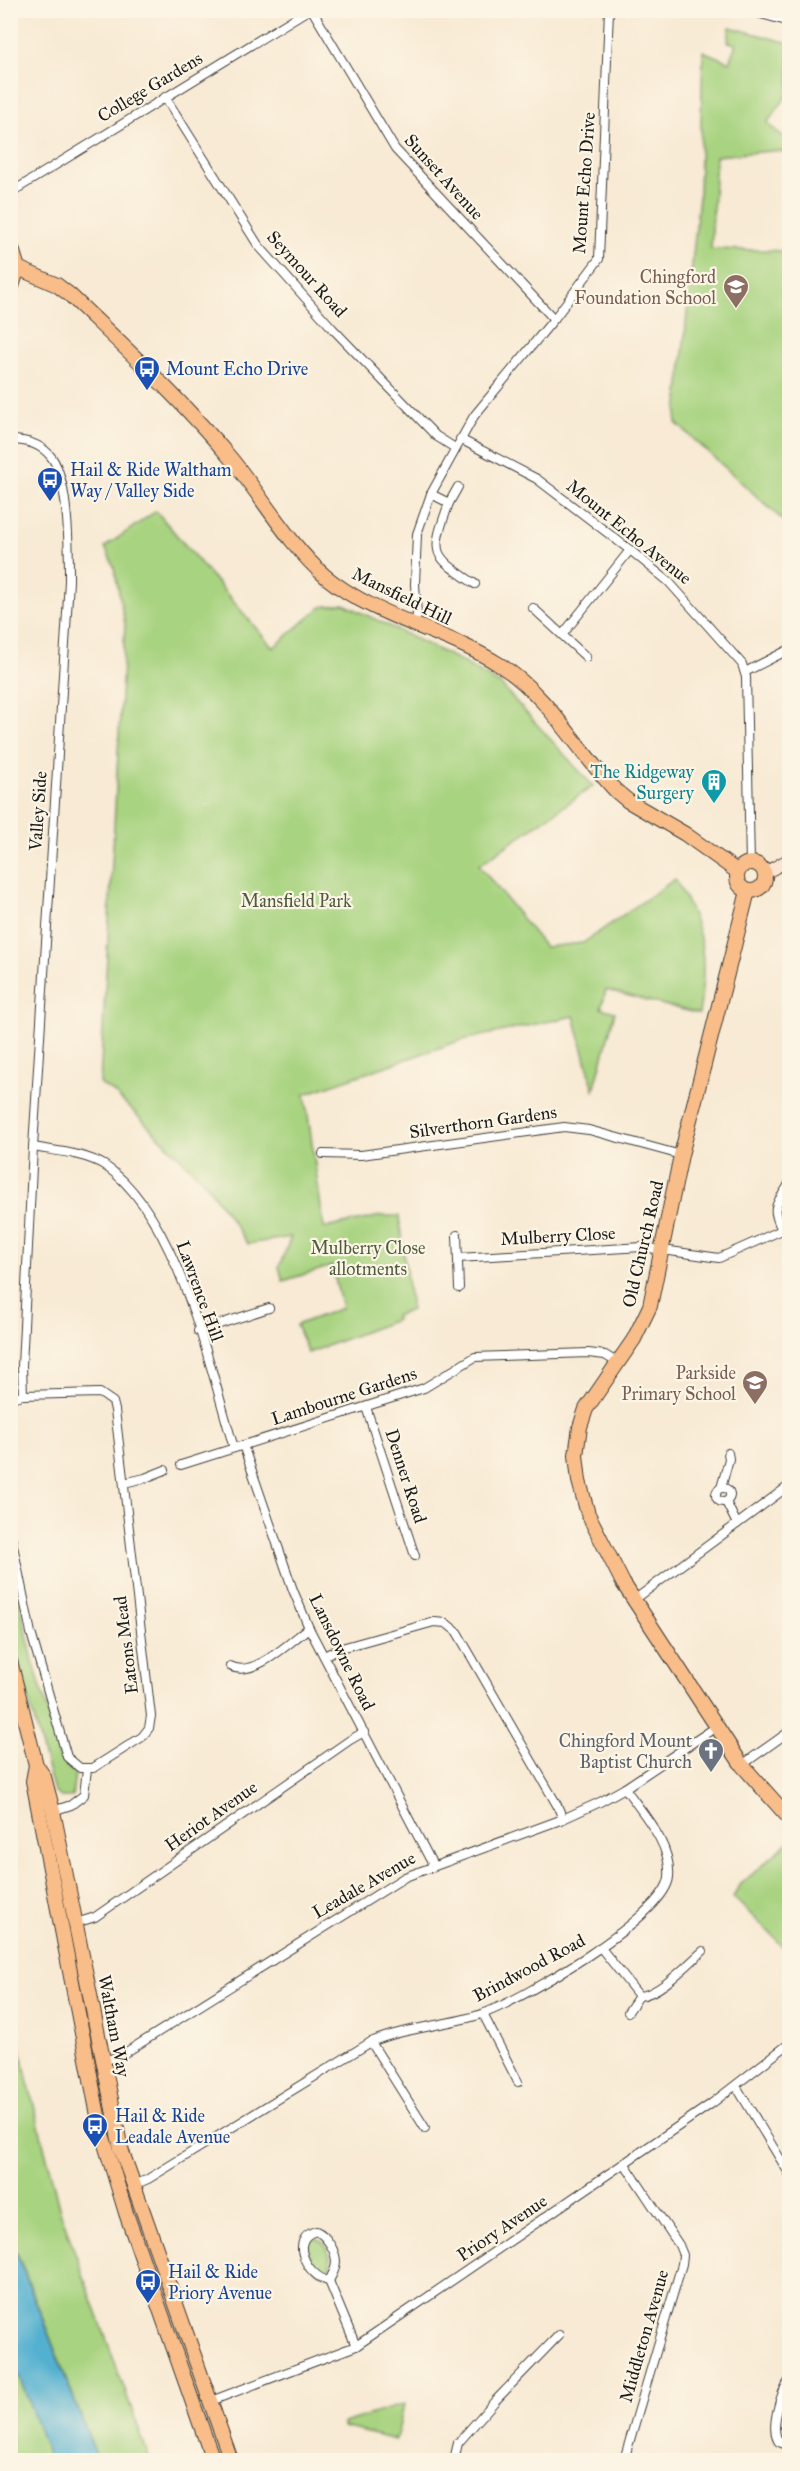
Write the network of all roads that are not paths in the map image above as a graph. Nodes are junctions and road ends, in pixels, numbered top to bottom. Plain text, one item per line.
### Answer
1 (310, 10) edge
2 (609, 10) edge
3 (747, 10) edge
4 (789, 22) edge
5 (165, 97) junction
6 (10, 193) edge
7 (10, 242) edge
8 (18, 268) junction
9 (10, 292) edge
10 (554, 319) junction
11 (460, 439) junction
12 (10, 440) edge
13 (455, 448) junction
14 (458, 487) dead end
15 (431, 495) junction
16 (449, 503) junction
17 (630, 550) junction
18 (475, 584) dead end
19 (533, 608) dead end
20 (414, 625) junction
21 (563, 634) junction
22 (789, 649) edge
23 (586, 657) dead end
24 (745, 672) junction
25 (789, 859) edge
26 (750, 863) junction
27 (738, 872) junction
28 (765, 873) junction
29 (748, 891) junction
30 (33, 1147) junction
31 (323, 1154) dead end
32 (681, 1155) junction
33 (789, 1182) edge
34 (786, 1231) edge
35 (457, 1235) dead end
36 (661, 1249) junction
37 (458, 1258) junction
38 (459, 1288) dead end
39 (269, 1308) dead end
40 (198, 1331) junction
41 (618, 1363) junction
42 (23, 1395) junction
43 (10, 1398) edge
44 (366, 1407) junction
45 (239, 1447) junction
46 (728, 1453) dead end
47 (181, 1465) dead end
48 (165, 1470) dead end
49 (124, 1483) junction
50 (789, 1485) edge
51 (736, 1524) junction
52 (10, 1531) edge
53 (415, 1556) dead end
54 (634, 1600) junction
55 (309, 1628) junction
56 (324, 1656) junction
57 (10, 1661) edge
58 (230, 1666) dead end
59 (716, 1726) junction
60 (789, 1731) edge
61 (364, 1732) junction
62 (742, 1765) junction
63 (87, 1769) junction
64 (625, 1788) junction
65 (46, 1812) junction
66 (563, 1819) junction
67 (789, 1819) edge
68 (433, 1865) junction
69 (76, 1923) junction
70 (601, 1948) junction
71 (703, 1951) dead end
72 (89, 1990) junction
73 (74, 1993) junction
74 (639, 1996) junction
75 (628, 2012) dead end
76 (483, 2014) junction
77 (371, 2042) junction
78 (789, 2043) edge
79 (103, 2061) junction
80 (518, 2082) dead end
81 (736, 2086) junction
82 (114, 2120) junction
83 (100, 2124) junction
84 (425, 2128) dead end
85 (626, 2164) junction
86 (789, 2175) edge
87 (134, 2185) junction
88 (160, 2262) junction
89 (145, 2269) junction
90 (329, 2281) junction
91 (559, 2336) dead end
92 (356, 2346) junction
93 (199, 2369) junction
94 (184, 2374) junction
95 (789, 2379) edge
96 (211, 2401) junction
97 (222, 2432) junction
98 (206, 2438) junction
99 (789, 2446) edge
100 (213, 2460) edge
101 (231, 2460) edge
102 (454, 2460) edge
103 (624, 2460) edge

1 - 5 street, College Gardens
1 - 10 street, Sunset Avenue
2 - 10 street, Mount Echo Drive
3 - 4 street
5 - 6 street, College Gardens
5 - 13 street, Seymour Road
7 - 8 main road
8 - 9 main road
8 - 20 main road, Mansfield Hill
10 - 11 street, Mount Echo Drive
11 - 13 street, Mount Echo Drive
11 - 17 street, Mount Echo Avenue
12 - 30 street, Valley Side
13 - 15 street, Mount Echo Drive
14 - 16 street
15 - 16 street
15 - 20 street, Mount Echo Drive
16 - 18 street
17 - 21 street
17 - 24 street, Mount Echo Avenue
19 - 21 street
20 - 27 main road, Mansfield Hill
21 - 23 street
22 - 24 street
24 - 26 street
25 - 28 main road
26 - 27 main road
26 - 28 main road
27 - 29 main road
28 - 29 main road, Old Church Road
29 - 32 main road, Old Church Road
30 - 40 street, Lawrence Hill
30 - 42 street, Valley Side
31 - 32 street, Silverthorn Gardens
32 - 36 main road, Old Church Road
33 - 34 street
34 - 36 street, Mulberry Close
35 - 37 street
36 - 37 street, Mulberry Close
36 - 41 main road, Old Church Road
37 - 38 street
39 - 40 street
40 - 45 street, Lawrence Hill
41 - 44 street, Lambourne Gardens
41 - 54 main road, Old Church Road
42 - 43 street, Eatons Mead
42 - 49 street, Eatons Mead
44 - 45 street, Lambourne Gardens
44 - 53 street, Denner Road
45 - 47 street, Lambourne Gardens
45 - 55 street, Lansdowne Road
46 - 51 street
48 - 49 street
49 - 63 street, Eatons Mead
50 - 51 street
51 - 54 street
52 - 63 street
54 - 59 main road, Old Church Road
55 - 56 street, Lansdowne Road
55 - 58 street
56 - 61 street, Lansdowne Road
56 - 66 street
57 - 65 main road, Waltham Way
59 - 62 main road, Old Church Road
59 - 64 street, Leadale Avenue
60 - 62 street
61 - 68 street, Lansdowne Road
61 - 69 street, Heriot Avenue
62 - 67 main road, Old Church Road
63 - 65 street
64 - 66 street, Leadale Avenue
64 - 70 street, Brindwood Road
65 - 69 main road, Waltham Way
65 - 73 main road, Waltham Way
66 - 68 street, Leadale Avenue
68 - 79 street, Leadale Avenue
69 - 72 main road, Waltham Way
70 - 74 street
70 - 76 street, Brindwood Road
71 - 74 street
72 - 73 main road
72 - 79 main road, Waltham Way
73 - 83 main road, Waltham Way
74 - 75 street
76 - 77 street, Brindwood Road
76 - 80 street
77 - 84 street
77 - 87 street, Brindwood Road
78 - 81 street, Priory Avenue
79 - 82 main road, Waltham Way
81 - 85 street, Priory Avenue
81 - 86 street
82 - 83 main road
82 - 87 main road, Waltham Way
83 - 89 main road, Waltham Way
85 - 92 street, Priory Avenue
85 - 103 street, Middleton Avenue
87 - 88 main road, Waltham Way
88 - 89 main road
88 - 93 main road, Waltham Way
89 - 94 main road, Waltham Way
90 - 90 street
90 - 92 street
91 - 102 street
92 - 96 street, Priory Avenue
93 - 94 main road
93 - 96 main road, Waltham Way
94 - 98 main road, Waltham Way
95 - 99 street
96 - 97 main road, Waltham Way
97 - 98 main road
97 - 101 main road, Waltham Way
98 - 100 main road, Waltham Way

